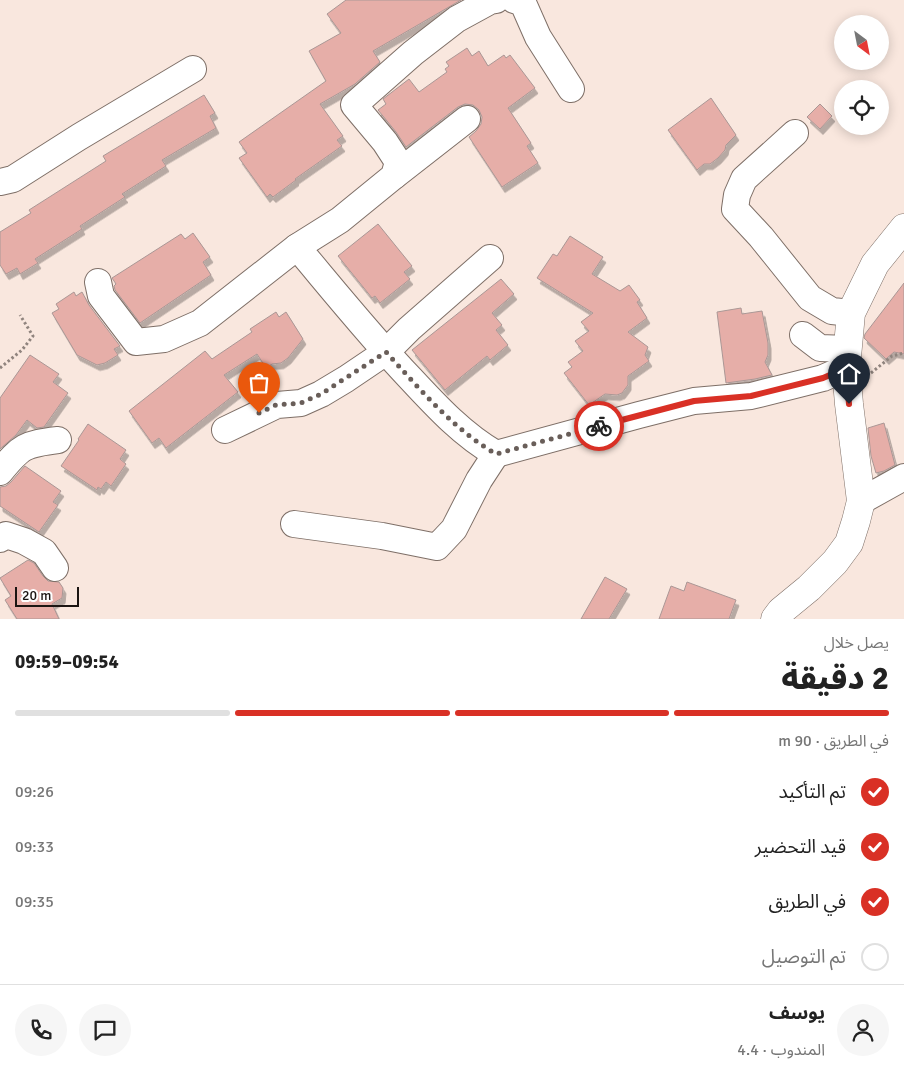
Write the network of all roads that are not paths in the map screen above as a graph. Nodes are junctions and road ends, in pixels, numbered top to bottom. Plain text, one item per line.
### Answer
1 (497, 0) edge
2 (194, 69) dead end
3 (571, 89) dead end
4 (467, 119) dead end
5 (795, 133) dead end
6 (394, 176) junction
7 (0, 182) edge
8 (904, 228) edge
9 (297, 247) junction
10 (490, 258) dead end
11 (98, 282) dead end
12 (851, 312) junction
13 (803, 335) dead end
14 (386, 352) junction
15 (847, 358) junction
16 (225, 430) dead end
17 (58, 440) dead end
18 (496, 454) junction
19 (0, 472) edge
20 (904, 477) edge
21 (861, 501) junction
22 (294, 524) dead end
23 (0, 539) edge
24 (55, 568) dead end
25 (775, 619) edge

1 - 3 street
1 - 6 street
2 - 7 street
4 - 6 street
5 - 12 street
6 - 9 street
8 - 12 main road
9 - 11 street
9 - 14 street
10 - 14 street
12 - 15 main road
13 - 15 street
14 - 16 street
14 - 18 street
15 - 18 street
15 - 21 main road
17 - 19 street
18 - 22 street
20 - 21 street
21 - 25 main road
23 - 24 street

